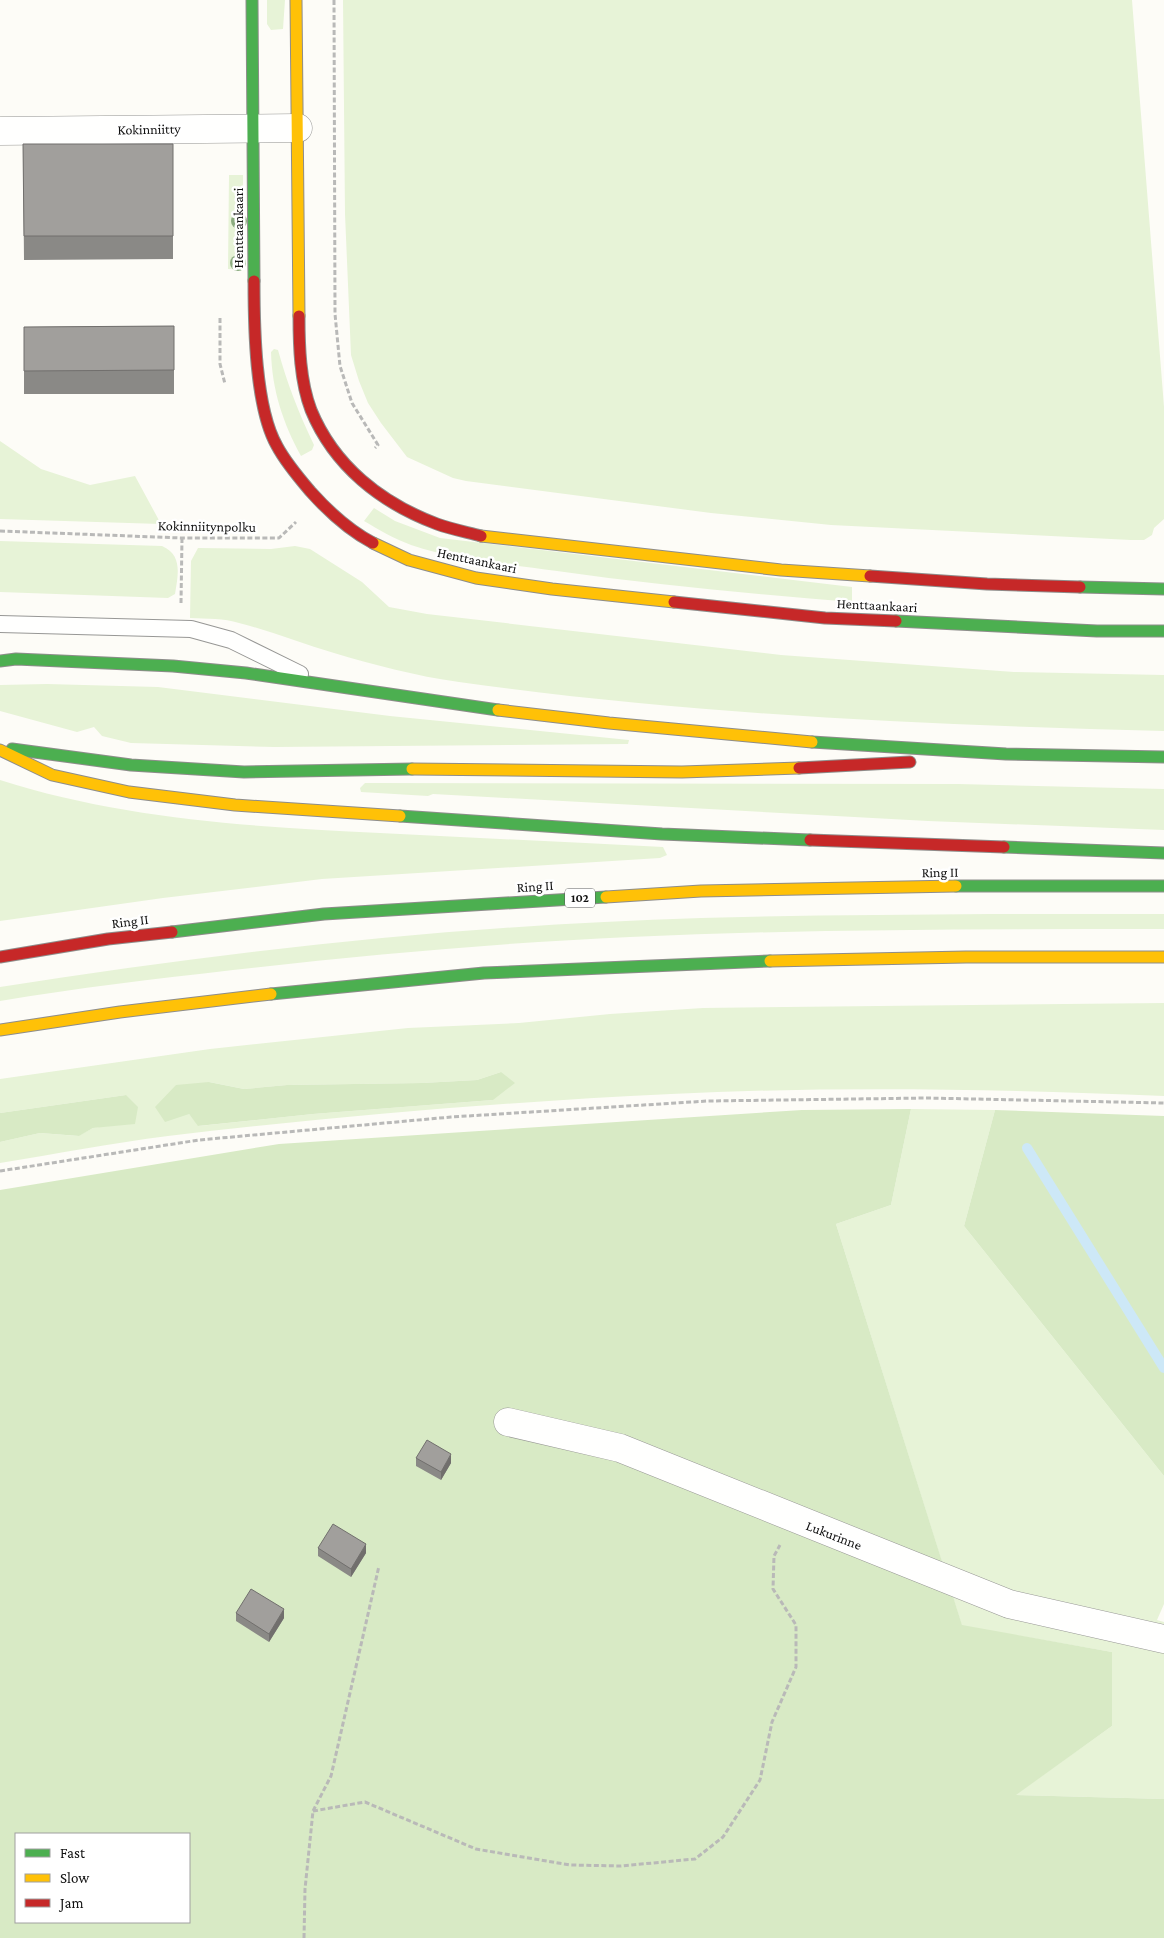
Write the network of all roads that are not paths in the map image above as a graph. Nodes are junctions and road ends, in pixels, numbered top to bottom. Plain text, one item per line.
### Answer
1 (252, 0) edge
2 (296, 0) edge
3 (298, 128) junction
4 (253, 129) junction
5 (0, 131) edge
6 (1164, 589) edge
7 (0, 624) edge
8 (1164, 631) edge
9 (0, 661) edge
10 (324, 686) junction
11 (0, 749) edge
12 (1006, 754) junction
13 (1164, 757) edge
14 (1164, 853) edge
15 (1164, 886) edge
16 (0, 957) edge
17 (1164, 957) edge
18 (0, 1030) edge
19 (508, 1422) dead end
20 (1164, 1639) edge

1 - 4 main road, Henttaankaari
2 - 3 main road, Henttaankaari
3 - 4 street, Kokinniitty
3 - 6 main road, Henttaankaari
4 - 5 street, Kokinniitty
4 - 8 main road, Henttaankaari
7 - 10 lane
9 - 10 main road
10 - 12 main road
11 - 12 main road
11 - 14 main road
12 - 13 main road
15 - 16 main road, Ring II / 102
17 - 18 main road
19 - 20 street, Lukurinne

